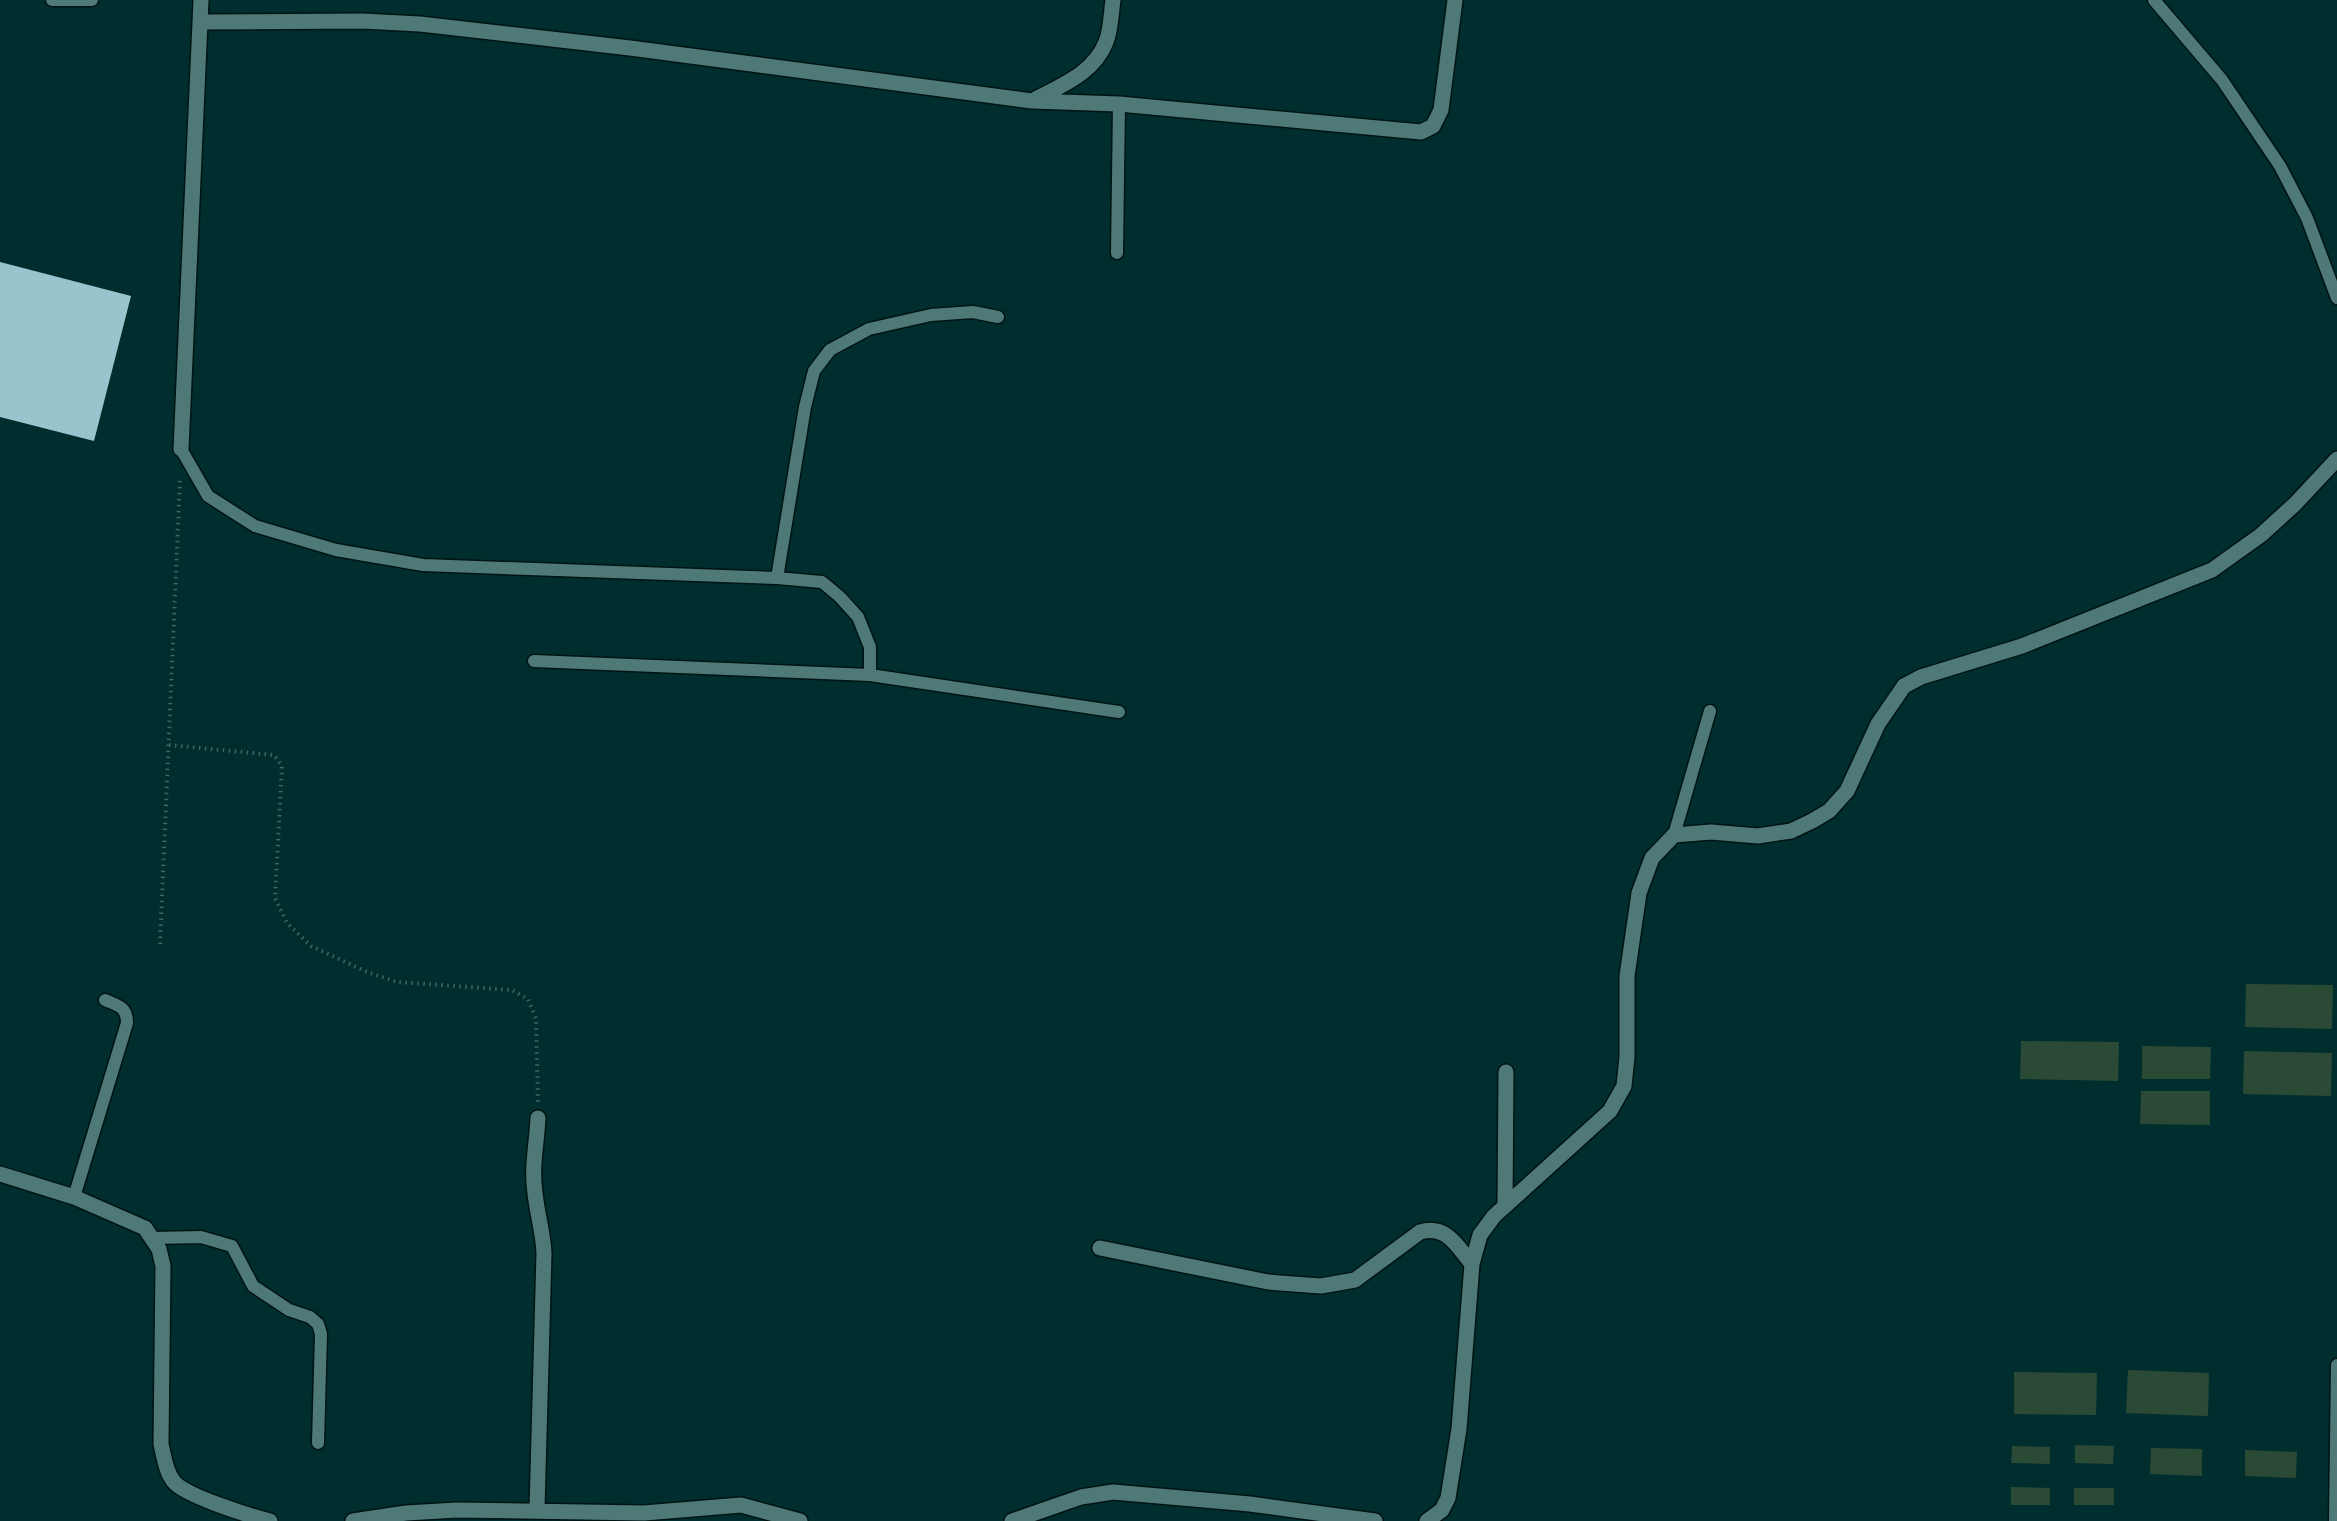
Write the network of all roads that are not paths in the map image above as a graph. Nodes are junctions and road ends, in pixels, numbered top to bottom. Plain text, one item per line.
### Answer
1 (52, 0) edge
2 (92, 0) edge
3 (201, 0) edge
4 (1113, 0) edge
5 (1455, 0) edge
6 (2154, 0) edge
7 (200, 22) junction
8 (1032, 101) junction
9 (1119, 104) junction
10 (1117, 253) dead end
11 (2337, 298) edge
12 (998, 317) dead end
13 (181, 449) joint
14 (2337, 459) edge
15 (777, 578) junction
16 (534, 661) dead end
17 (870, 675) junction
18 (1710, 711) dead end
19 (1119, 712) dead end
20 (1674, 835) junction
21 (105, 1000) dead end
22 (1506, 1072) dead end
23 (538, 1118) road end
24 (0, 1174) edge
25 (74, 1197) junction
26 (1505, 1206) junction
27 (153, 1238) junction
28 (1101, 1248) dead end
29 (1472, 1264) junction
30 (2337, 1365) edge
31 (318, 1443) dead end
32 (537, 1509) junction
33 (1431, 1520) edge
34 (270, 1521) edge
35 (353, 1521) edge
36 (800, 1521) edge
37 (1012, 1521) edge
38 (1375, 1521) edge
39 (2334, 1521) edge

1 - 2 lane
3 - 7 street
4 - 8 street
5 - 9 street
6 - 11 lane
7 - 8 street
7 - 13 street
8 - 9 street
9 - 10 lane
12 - 15 lane
13 - 15 lane
14 - 20 street
15 - 17 lane
16 - 17 lane
17 - 19 lane
18 - 20 lane
20 - 26 street
21 - 25 lane
22 - 26 street
23 - 32 street
24 - 25 street
25 - 27 street
26 - 29 street
27 - 31 lane
27 - 34 street
28 - 29 street
29 - 33 street
30 - 39 lane
32 - 35 street
32 - 36 street
37 - 38 street

